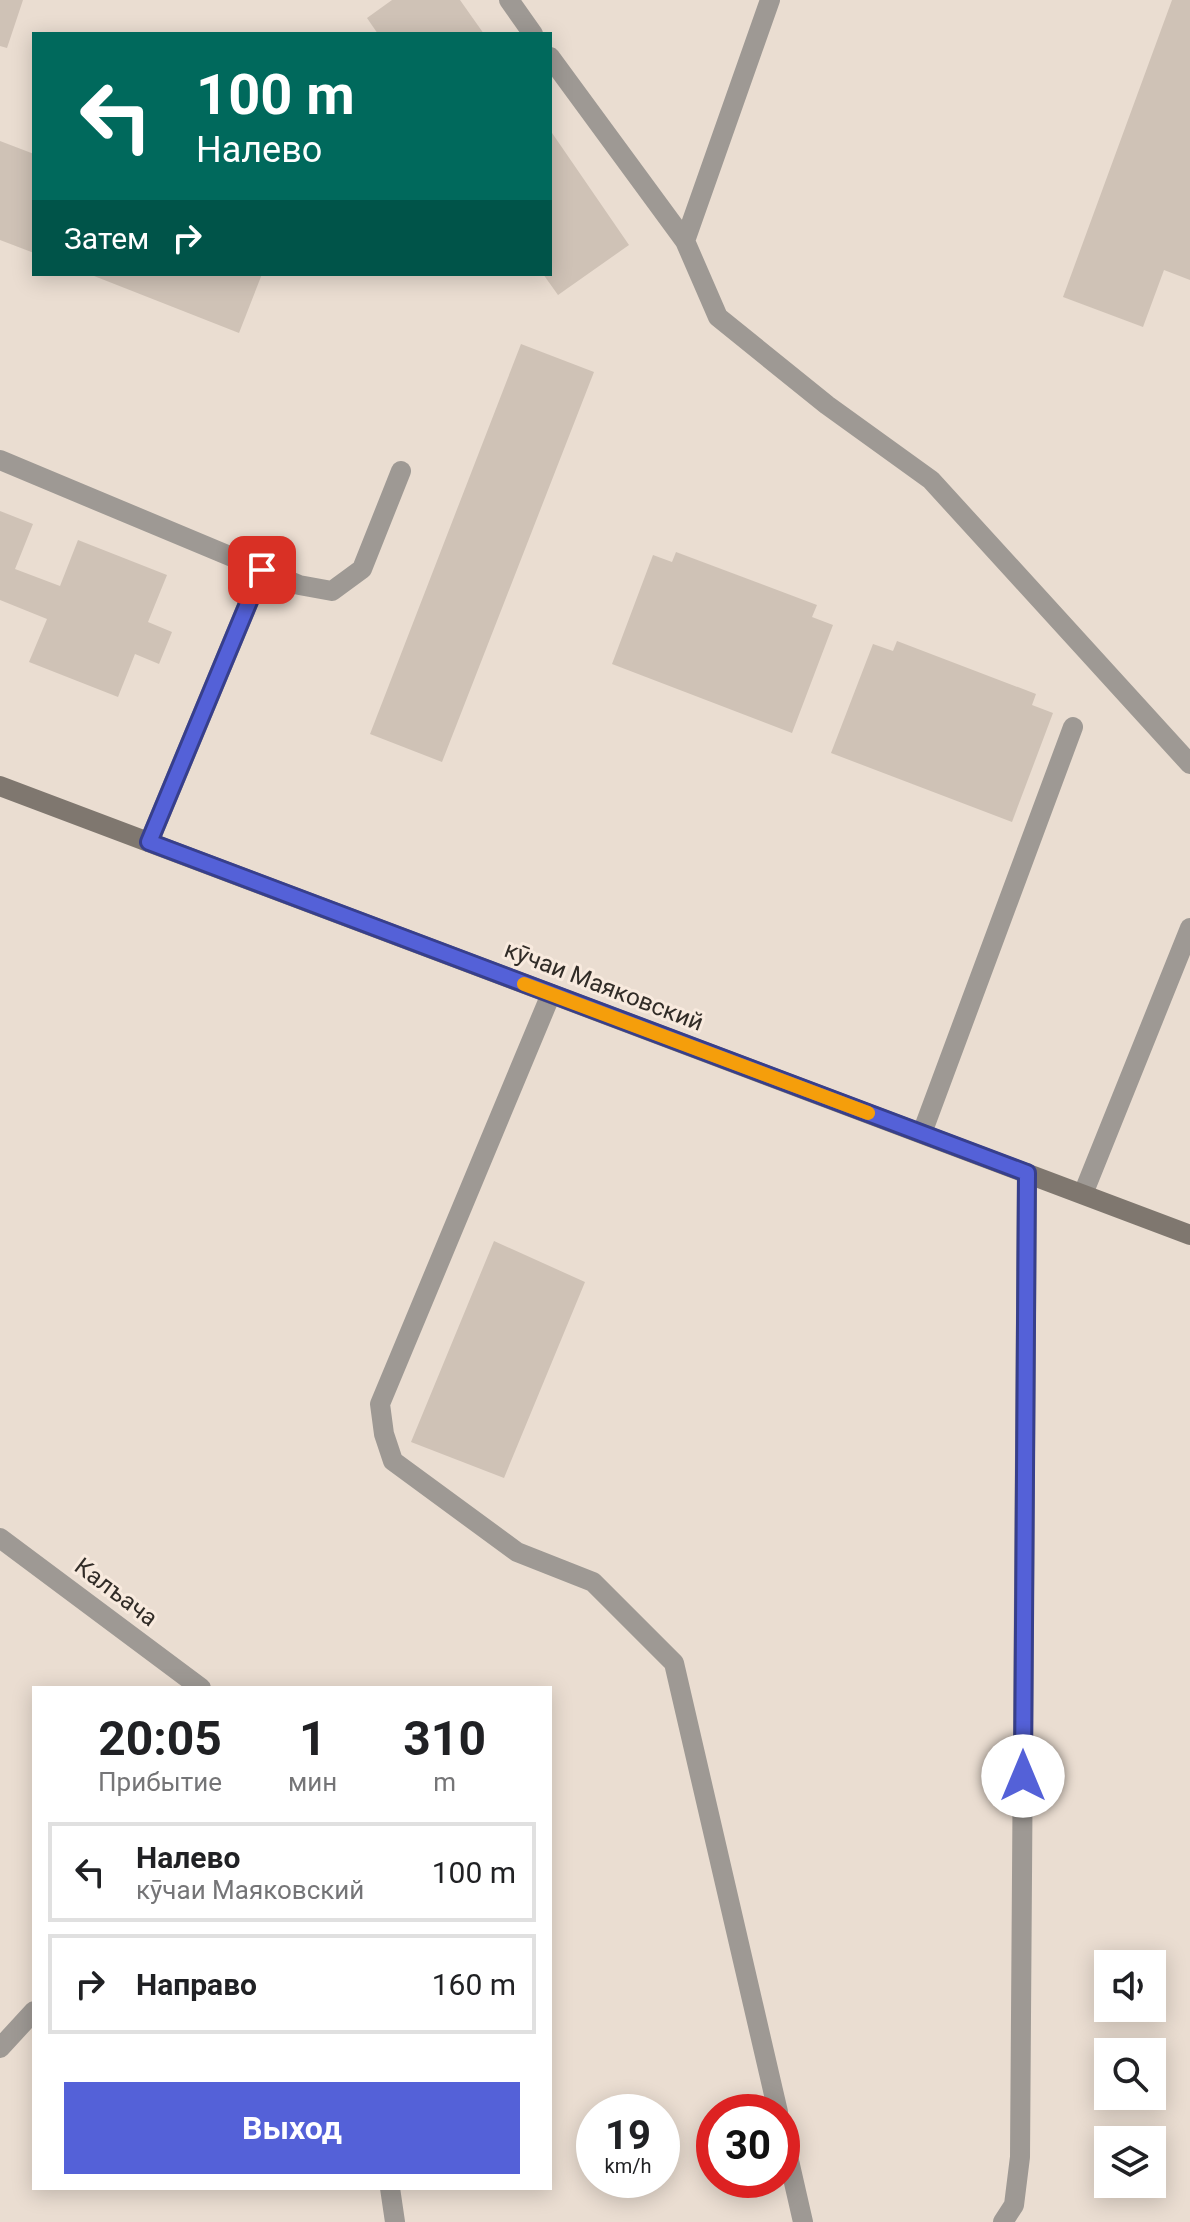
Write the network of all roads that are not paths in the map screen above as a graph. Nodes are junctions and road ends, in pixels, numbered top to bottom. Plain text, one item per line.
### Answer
1 (509, 0) edge
2 (770, 0) edge
3 (532, 32) edge
4 (552, 60) edge
5 (685, 241) junction
6 (0, 460) edge
7 (401, 471) dead end
8 (262, 570) junction
9 (1073, 727) dead end
10 (1190, 764) edge
11 (0, 786) edge
12 (149, 842) junction
13 (1190, 928) edge
14 (551, 994) junction
15 (922, 1133) junction
16 (1027, 1173) junction
17 (1083, 1194) junction
18 (1190, 1235) edge
19 (0, 1538) edge
20 (198, 1686) edge
21 (32, 2013) edge
22 (0, 2048) edge
23 (774, 2094) edge
24 (390, 2190) edge
25 (798, 2198) edge
26 (395, 2222) edge
27 (803, 2222) edge
28 (1003, 2222) edge

1 - 3 street
2 - 5 street
4 - 5 street
5 - 10 street
6 - 8 street
7 - 8 street
8 - 12 street
9 - 15 street
11 - 12 street, кӯчаи Маяковский
12 - 14 street, кӯчаи Маяковский
13 - 17 street
14 - 15 street, кӯчаи Маяковский
14 - 23 street
15 - 16 street, кӯчаи Маяковский
16 - 17 street, кӯчаи Маяковский
16 - 28 street
17 - 18 street, кӯчаи Маяковский
19 - 20 street, Калъача
21 - 22 street
24 - 26 street
25 - 27 street

